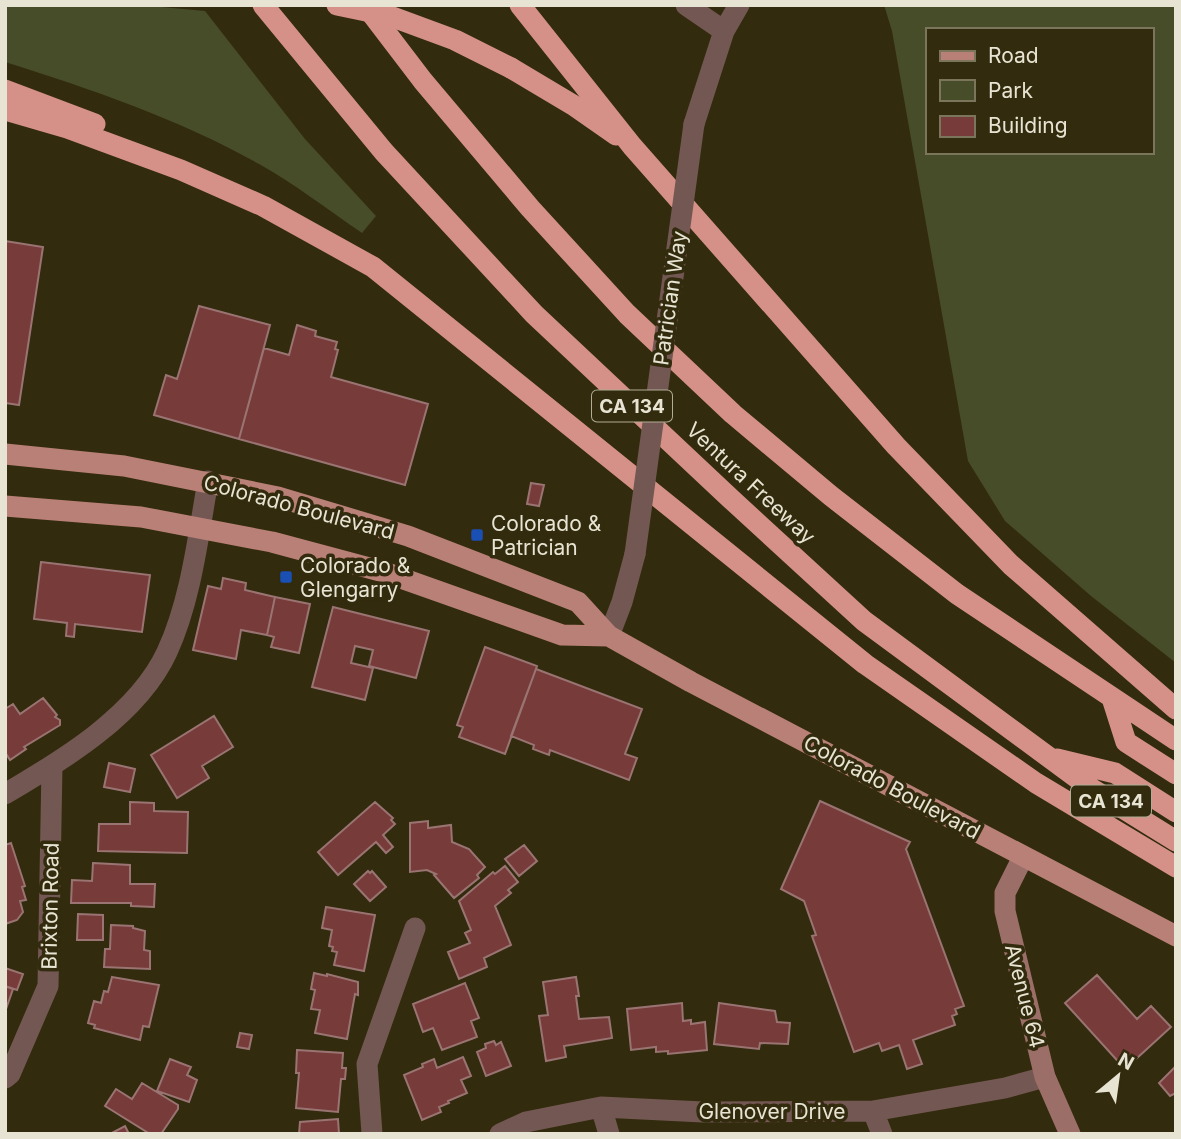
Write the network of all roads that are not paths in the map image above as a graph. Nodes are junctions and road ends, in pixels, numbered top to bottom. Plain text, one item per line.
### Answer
1 (263, 5) edge
2 (337, 5) edge
3 (365, 5) edge
4 (520, 5) edge
5 (686, 5) edge
6 (739, 5) edge
7 (724, 31) junction
8 (5, 90) edge
9 (5, 110) edge
10 (632, 146) junction
11 (263, 206) junction
12 (5, 454) edge
13 (208, 481) junction
14 (5, 506) edge
15 (200, 527) junction
16 (609, 636) junction
17 (1112, 698) junction
18 (1176, 709) edge
19 (1176, 740) edge
20 (1048, 757) junction
21 (52, 766) junction
22 (1176, 774) edge
23 (5, 794) edge
24 (1176, 812) edge
25 (1176, 841) edge
26 (1023, 857) junction
27 (1176, 867) edge
28 (415, 928) dead end
29 (1176, 936) edge
30 (1045, 1077) junction
31 (5, 1078) edge
32 (601, 1107) junction
33 (873, 1111) junction
34 (372, 1134) edge
35 (500, 1134) edge
36 (609, 1134) edge
37 (882, 1134) edge
38 (1070, 1134) edge

1 - 20 highway, Ventura Freeway / CA 134
2 - 10 highway, bridge
3 - 17 highway, Ventura Freeway / CA 134
4 - 10 highway
5 - 7 street
6 - 7 street, Patrician Way
7 - 16 street, Patrician Way, bridge
8 - 11 highway
9 - 11 highway
10 - 18 highway
11 - 27 highway
12 - 13 main road, Colorado Boulevard
13 - 15 street
13 - 16 main road, Colorado Boulevard
14 - 15 main road, Colorado Boulevard
15 - 16 main road, Colorado Boulevard
15 - 21 street
16 - 26 main road, Colorado Boulevard
17 - 19 highway, Ventura Freeway / CA 134
17 - 22 highway
20 - 24 highway
20 - 25 highway, Ventura Freeway / CA 134
21 - 23 street
21 - 31 street, Brixton Road
26 - 29 main road, Colorado Boulevard
26 - 30 street, Avenue 64
28 - 34 street
30 - 33 street, Glenover Drive
30 - 38 street, Avenue 64
32 - 33 street, Glenover Drive
32 - 35 street, Glenover Drive
32 - 36 street
33 - 37 street

